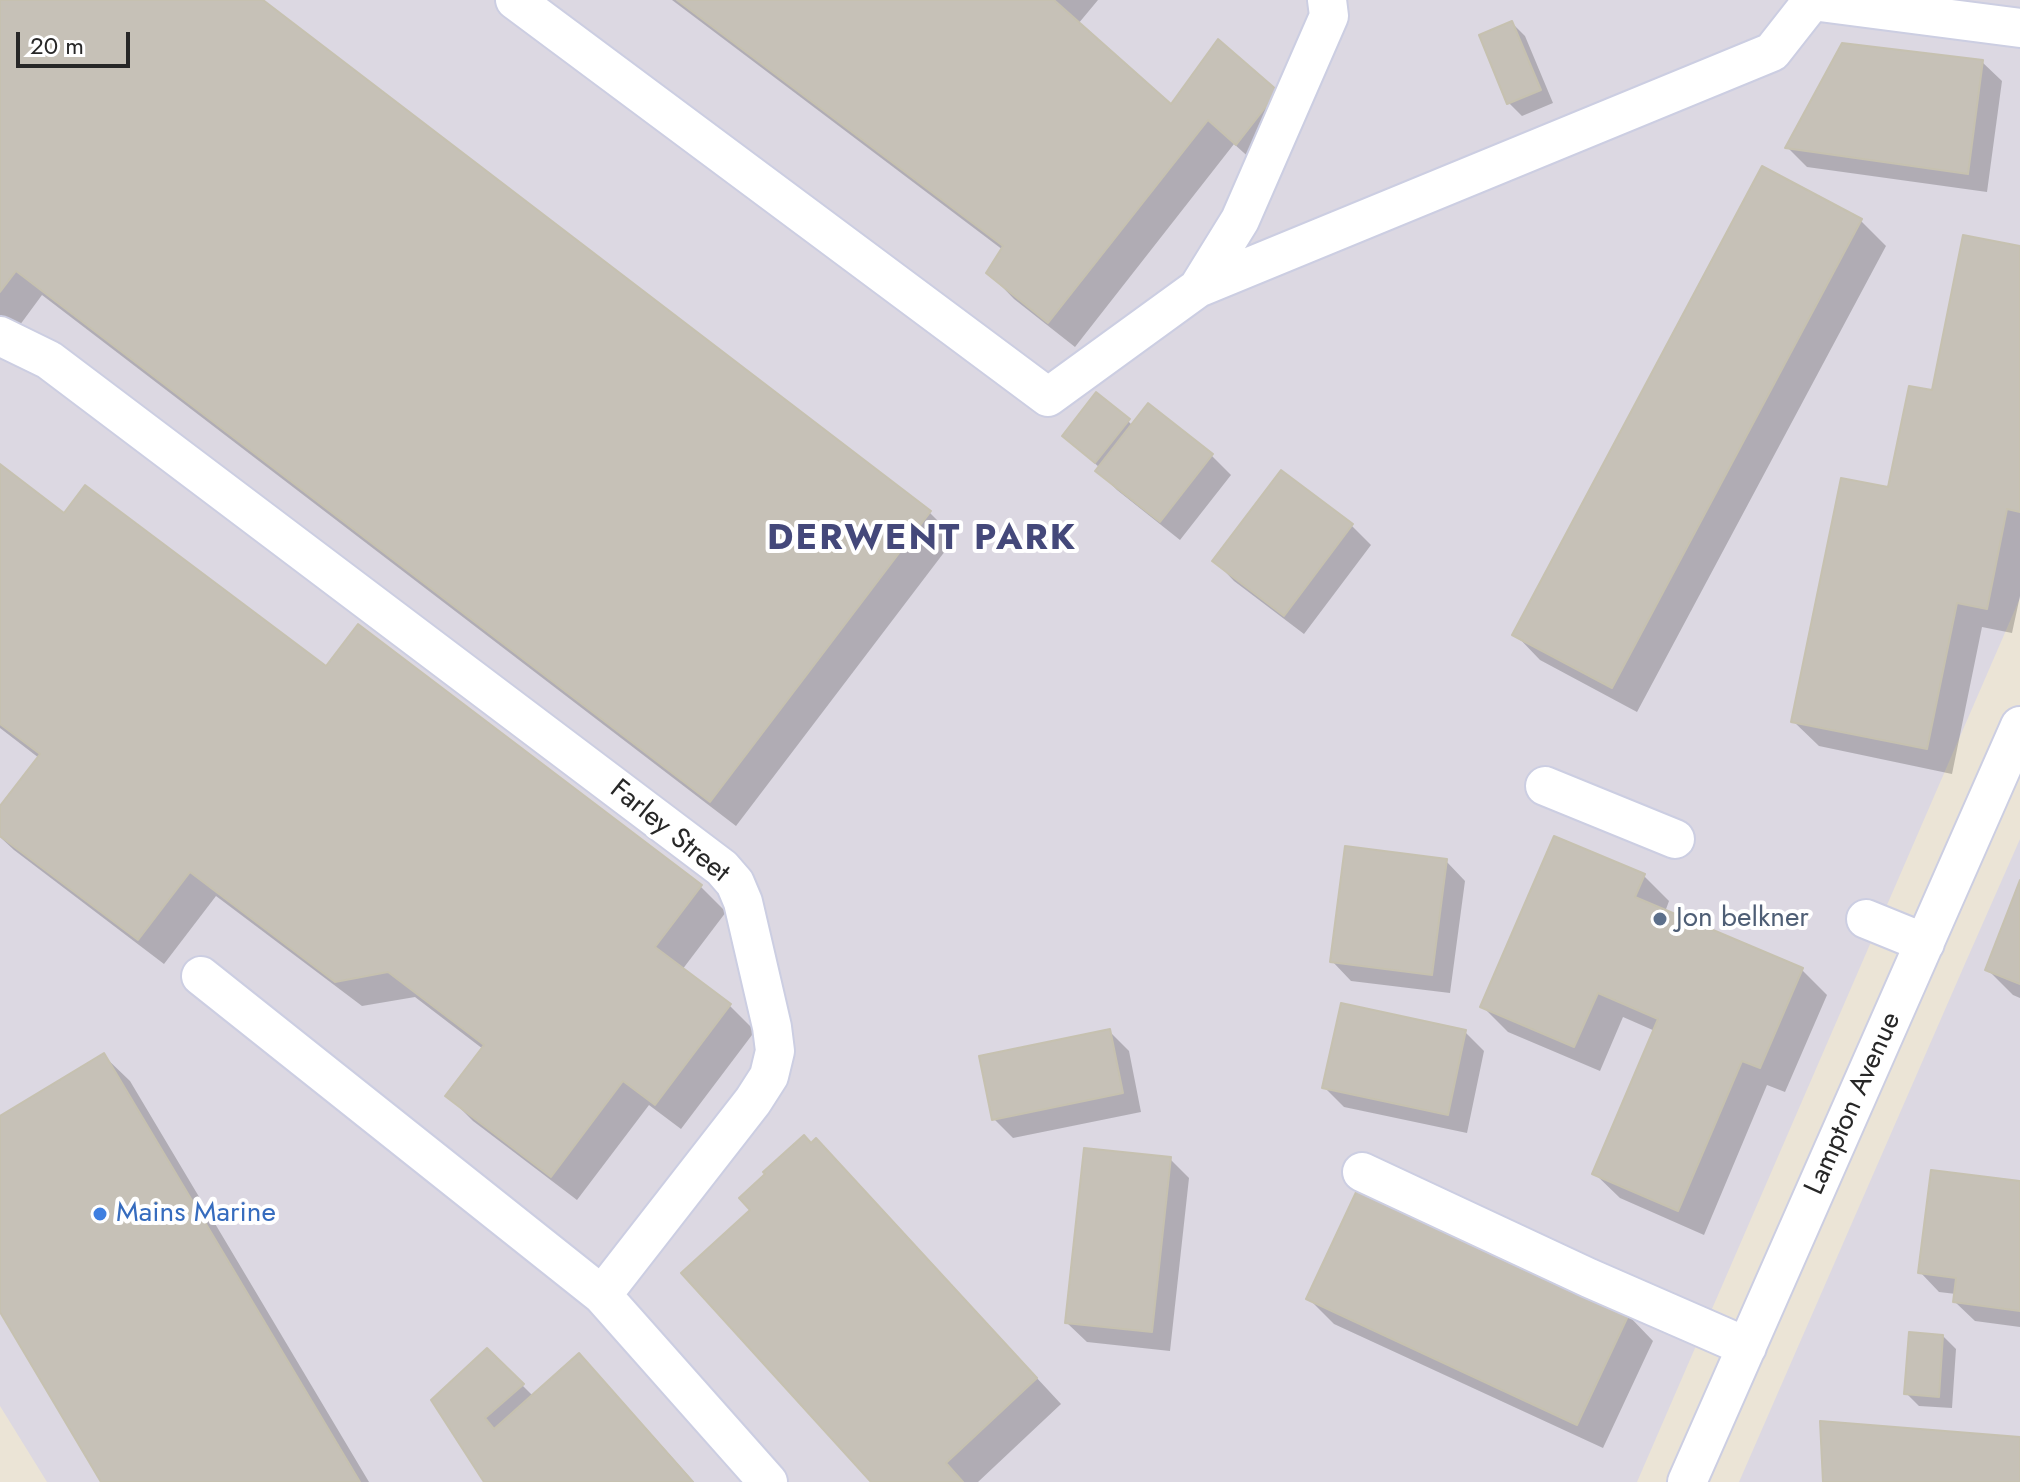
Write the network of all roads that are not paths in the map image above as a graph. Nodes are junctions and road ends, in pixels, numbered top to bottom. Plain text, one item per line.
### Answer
1 (515, 0) edge
2 (1327, 0) edge
3 (1808, 1) edge
4 (2020, 28) edge
5 (1198, 288) junction
6 (0, 336) edge
7 (2020, 726) edge
8 (1545, 786) dead end
9 (1675, 839) dead end
10 (1866, 919) dead end
11 (1925, 943) junction
12 (201, 976) dead end
13 (1362, 1172) dead end
14 (602, 1295) junction
15 (1747, 1347) junction
16 (768, 1482) edge
17 (1687, 1482) edge

1 - 5 street
2 - 5 street
3 - 4 street
3 - 5 street
6 - 14 street, Farley Street
7 - 11 street, Lampton Avenue
8 - 9 street
10 - 11 street
11 - 15 street, Lampton Avenue
12 - 14 street
13 - 15 street
14 - 16 street
15 - 17 street, Lampton Avenue

